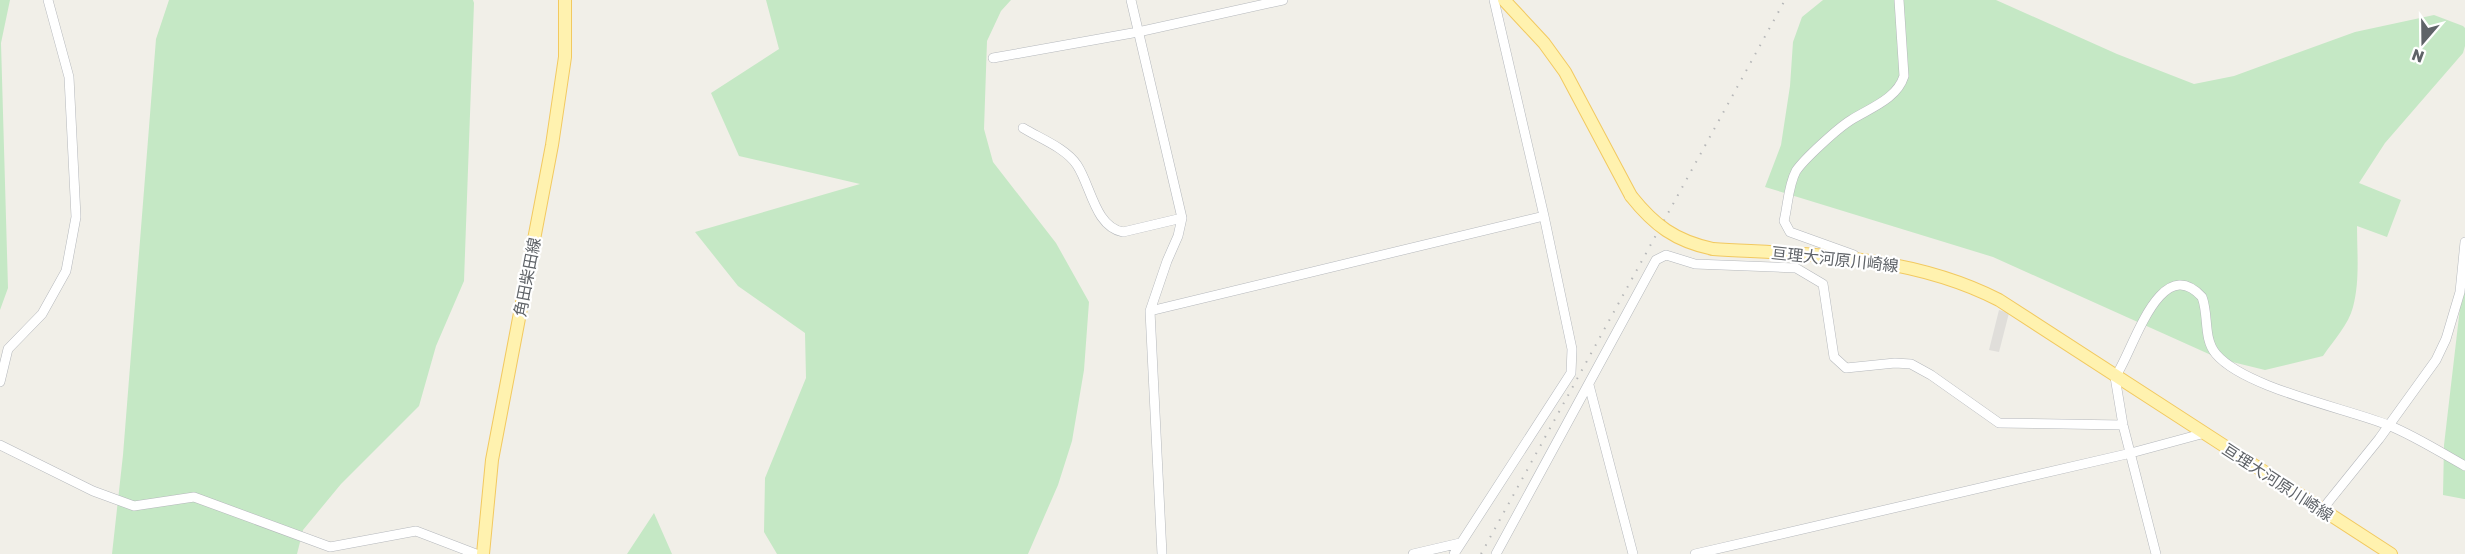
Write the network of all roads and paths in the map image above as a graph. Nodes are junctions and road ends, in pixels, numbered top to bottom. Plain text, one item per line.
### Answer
1 (48, 0) edge
2 (565, 0) edge
3 (1131, 0) edge
4 (1283, 0) edge
5 (1494, 0) edge
6 (1504, 0) edge
7 (1899, 0) edge
8 (1267, 2) edge
9 (1138, 32) junction
10 (993, 58) dead end
11 (1023, 128) dead end
12 (1544, 216) junction
13 (1182, 218) junction
14 (2465, 242) edge
15 (1868, 259) junction
16 (1150, 311) junction
17 (2115, 377) junction
18 (0, 382) edge
19 (1589, 385) junction
20 (2123, 425) junction
21 (2388, 425) junction
22 (2205, 433) junction
23 (0, 445) edge
24 (2132, 453) junction
25 (2465, 466) edge
26 (2321, 511) junction
27 (1460, 543) junction
28 (476, 554) edge
29 (483, 554) edge
30 (1161, 554) edge
31 (1413, 554) edge
32 (1454, 554) edge
33 (1496, 554) edge
34 (1633, 554) edge
35 (1695, 554) edge
36 (2156, 554) edge
37 (2391, 554) edge

1 - 18 street
2 - 29 main road, 角田柴田線
3 - 9 street
4 - 8 street
5 - 12 street
6 - 15 main road, 亘理大河原川崎線, bridge
7 - 15 street
8 - 9 street
9 - 10 street
9 - 13 street
11 - 13 street
12 - 16 street
12 - 27 street
13 - 16 street
14 - 21 street
15 - 17 main road, 亘理大河原川崎線
16 - 30 street
17 - 20 street
17 - 21 street
17 - 22 main road, 亘理大河原川崎線
19 - 20 street
19 - 33 street
19 - 34 street
20 - 24 street
21 - 25 street
21 - 26 street
22 - 24 street
22 - 26 main road, 亘理大河原川崎線
23 - 28 street
24 - 35 street
24 - 36 street
26 - 37 main road, 亘理大河原川崎線
27 - 31 street
27 - 32 street

